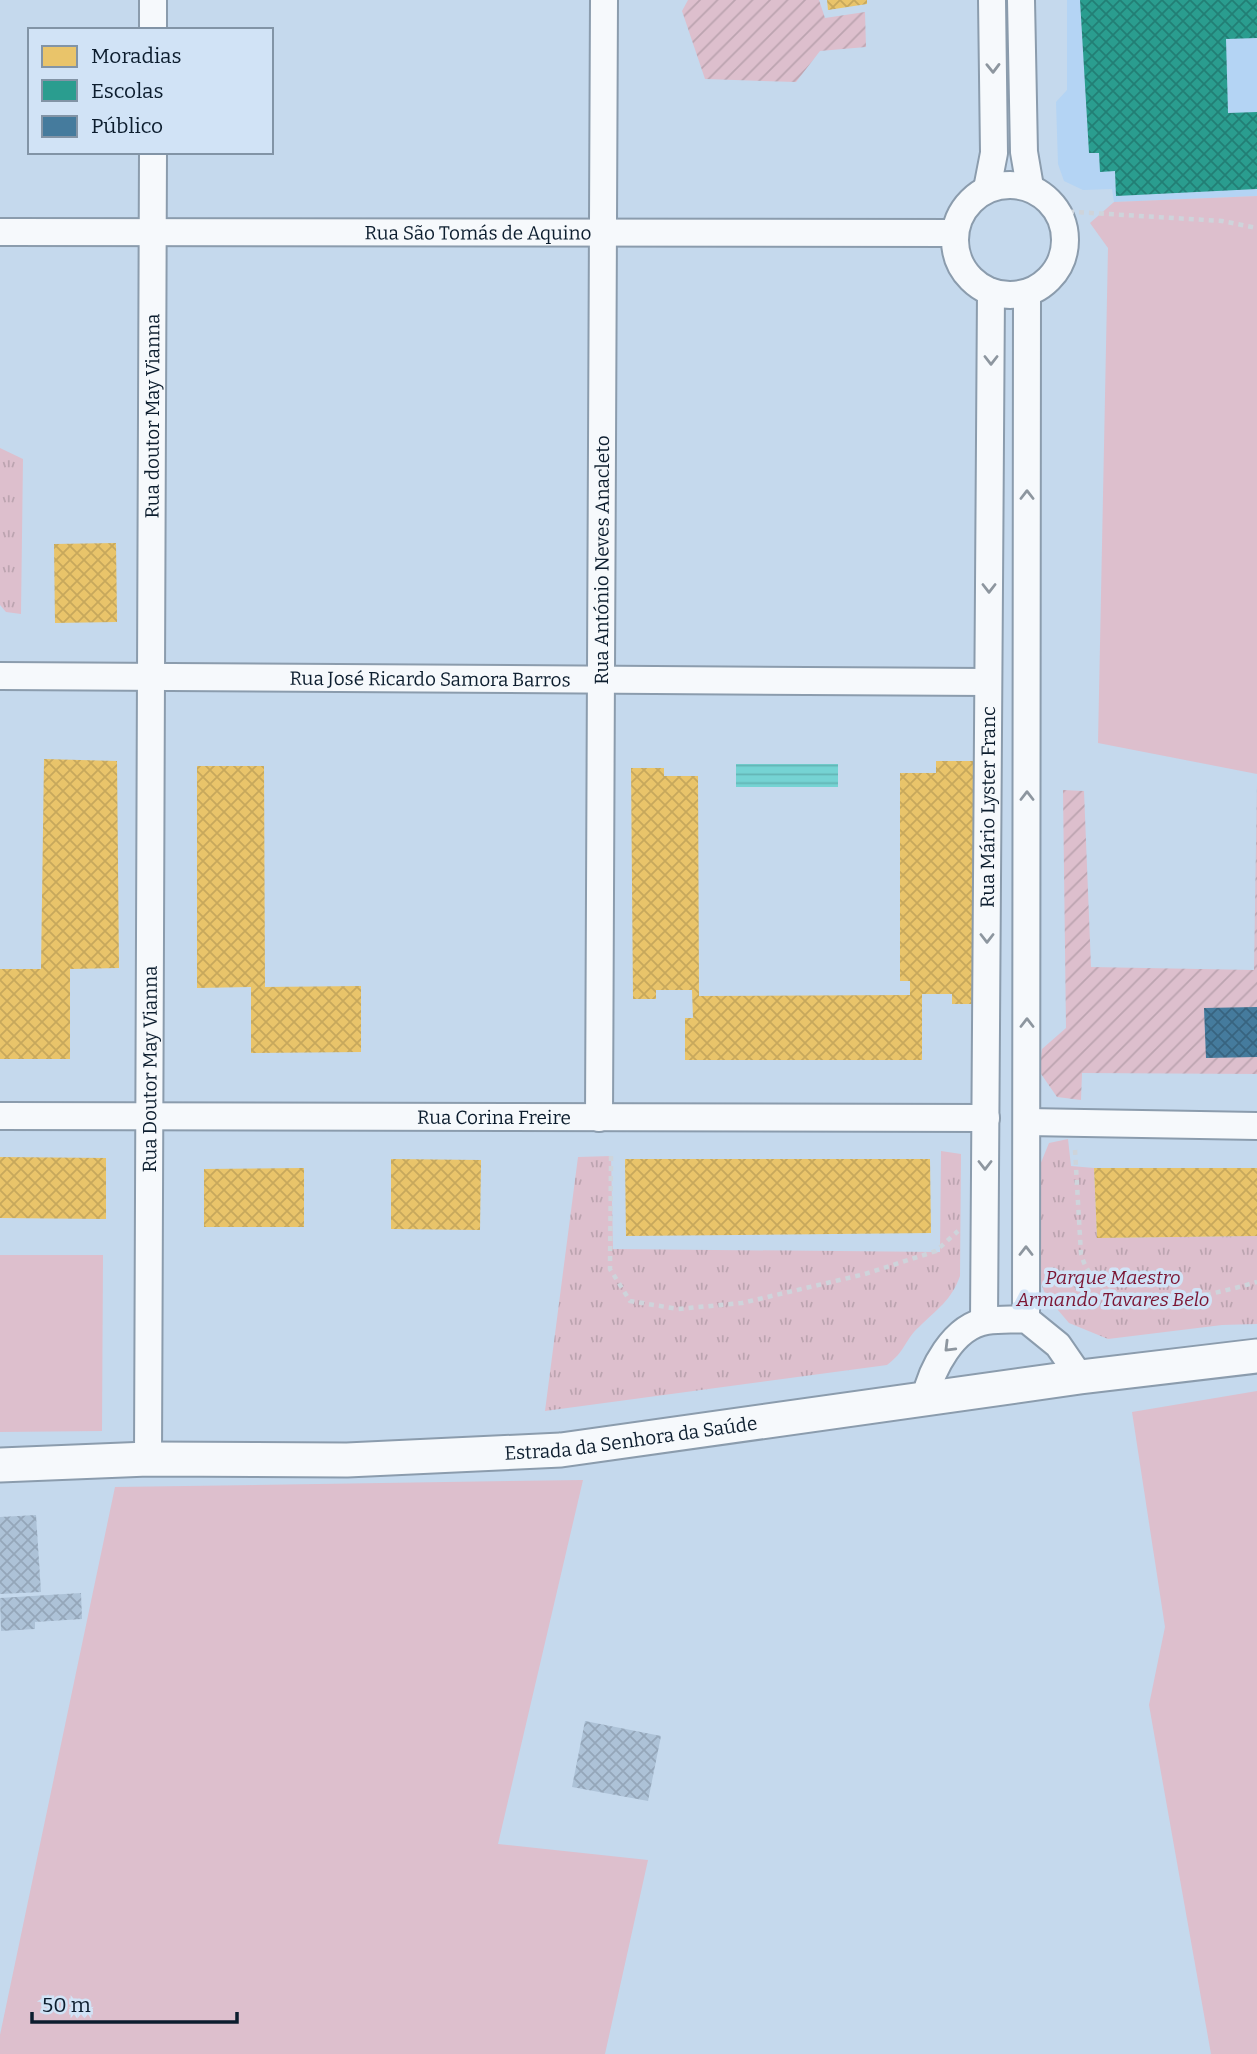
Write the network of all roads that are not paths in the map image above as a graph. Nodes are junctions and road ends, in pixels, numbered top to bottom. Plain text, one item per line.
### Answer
1 (153, 0) edge
2 (604, 0) edge
3 (992, 0) edge
4 (1021, 0) edge
5 (153, 28) edge
6 (153, 154) edge
7 (1030, 187) junction
8 (987, 189) junction
9 (0, 232) edge
10 (152, 232) junction
11 (955, 233) junction
12 (602, 234) junction
13 (991, 292) junction
14 (1027, 293) junction
15 (0, 676) edge
16 (151, 678) junction
17 (601, 680) junction
18 (988, 682) junction
19 (0, 1116) edge
20 (150, 1116) junction
21 (599, 1118) junction
22 (986, 1118) junction
23 (1027, 1122) junction
24 (1257, 1126) edge
25 (1026, 1319) junction
26 (984, 1321) junction
27 (1257, 1356) edge
28 (1080, 1377) junction
29 (925, 1399) junction
30 (148, 1459) junction
31 (0, 1465) edge

1 - 5 street
2 - 12 street, Rua António Neves Anacleto
3 -> 8 street
4 - 7 street
6 - 10 street, Rua doutor May Vianna
7 - 8 street
7 - 14 street
8 - 11 street
9 - 10 street, Rua São Tomás de Aquino
10 - 12 street, Rua São Tomás de Aquino
10 - 16 street, Rua doutor May Vianna
11 - 12 street, Rua São Tomás de Aquino
11 - 13 street
12 - 17 street, Rua António Neves Anacleto
13 - 14 street
13 -> 18 street, Rua Mário Lyster Franc
23 -> 14 street, Rua Mário Lyster Franc
15 - 16 street, Rua José Ricardo Samora Barros
16 - 17 street, Rua José Ricardo Samora Barros
16 - 20 street, Rua Doutor May Vianna
17 - 18 street, Rua José Ricardo Samora Barros
17 - 21 street, Rua António Neves Anacleto
18 -> 22 street, Rua Mário Lyster Franc
19 - 20 street, Rua Corina Freire
20 - 21 street, Rua Corina Freire
20 - 30 street, Rua Doutor May Vianna
21 - 22 street, Rua Corina Freire
22 -> 26 street, Rua Mário Lyster Franc
23 - 24 street
25 -> 23 street, Rua Mário Lyster Franc
25 - 26 street
25 - 28 street
26 -> 29 street
27 - 28 street, Estrada da Senhora da Saúde
28 - 29 street, Estrada da Senhora da Saúde
29 - 30 street, Estrada da Senhora da Saúde
30 - 31 street, Estrada da Senhora da Saúde

